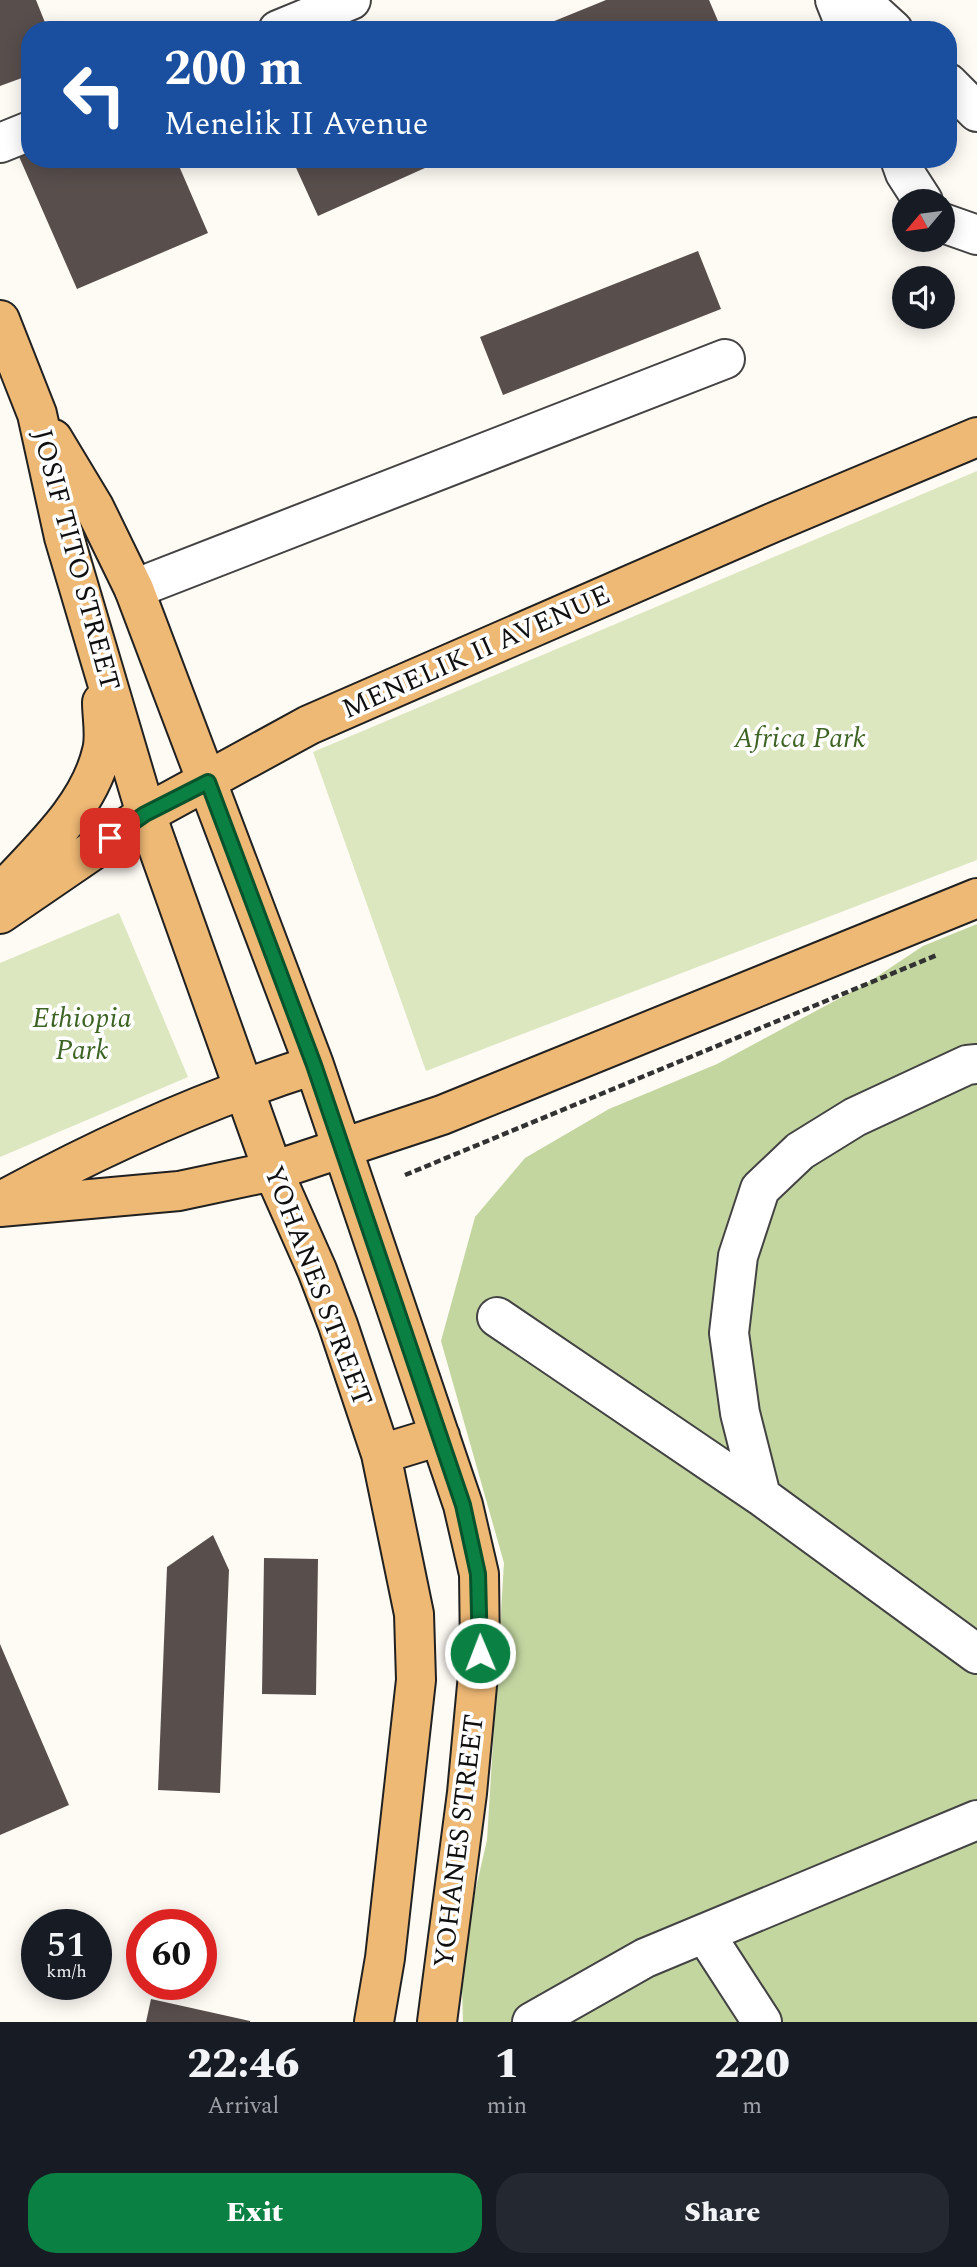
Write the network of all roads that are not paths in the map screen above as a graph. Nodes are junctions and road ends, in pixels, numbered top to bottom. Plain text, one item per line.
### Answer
1 (262, 0) edge
2 (351, 0) edge
3 (835, 0) edge
4 (860, 0) edge
5 (272, 21) edge
6 (298, 21) edge
7 (843, 21) edge
8 (883, 21) edge
9 (957, 92) edge
10 (977, 112) edge
11 (21, 135) edge
12 (0, 143) edge
13 (903, 168) edge
14 (915, 189) edge
15 (956, 228) edge
16 (977, 235) edge
17 (0, 320) edge
18 (725, 359) dead end
19 (37, 414) junction
20 (977, 437) edge
21 (134, 589) junction
22 (101, 658) junction
23 (208, 782) junction
24 (145, 814) junction
25 (0, 894) edge
26 (977, 898) edge
27 (0, 914) edge
28 (977, 1064) edge
29 (314, 1065) junction
30 (244, 1087) junction
31 (341, 1148) junction
32 (273, 1171) junction
33 (0, 1204) edge
34 (497, 1317) dead end
35 (440, 1436) junction
36 (381, 1454) junction
37 (761, 1496) junction
38 (977, 1654) edge
39 (977, 1821) edge
40 (705, 1934) junction
41 (374, 2022) edge
42 (437, 2022) edge
43 (532, 2022) edge
44 (762, 2022) edge

1 - 5 street
2 - 6 street
3 - 7 street
4 - 8 street
9 - 10 street
11 - 12 street
13 - 14 street
15 - 16 street
17 - 19 main road
18 - 21 street
19 - 21 main road, JOSIF TITO STREET
19 - 22 main road, JOSIF TITO STREET
20 - 23 main road, MENELIK II AVENUE
21 - 23 main road, JOSIF TITO STREET
22 - 24 main road, JOSIF TITO STREET
22 - 25 main road
23 - 24 main road, MENELIK II AVENUE
23 - 29 main road, YOHANES STREET
24 - 27 main road, MENELIK II AVENUE
24 - 30 main road, YOHANES STREET
26 - 31 main road
28 - 37 street
29 - 30 main road
29 - 31 main road, YOHANES STREET
30 - 32 main road, YOHANES STREET
30 - 33 main road
31 - 32 main road
31 - 35 main road, YOHANES STREET
32 - 33 main road
32 - 36 main road, YOHANES STREET
34 - 37 street
35 - 36 main road
35 - 42 main road, YOHANES STREET
36 - 41 main road, YOHANES STREET
37 - 38 street
39 - 40 street
40 - 43 street
40 - 44 street

